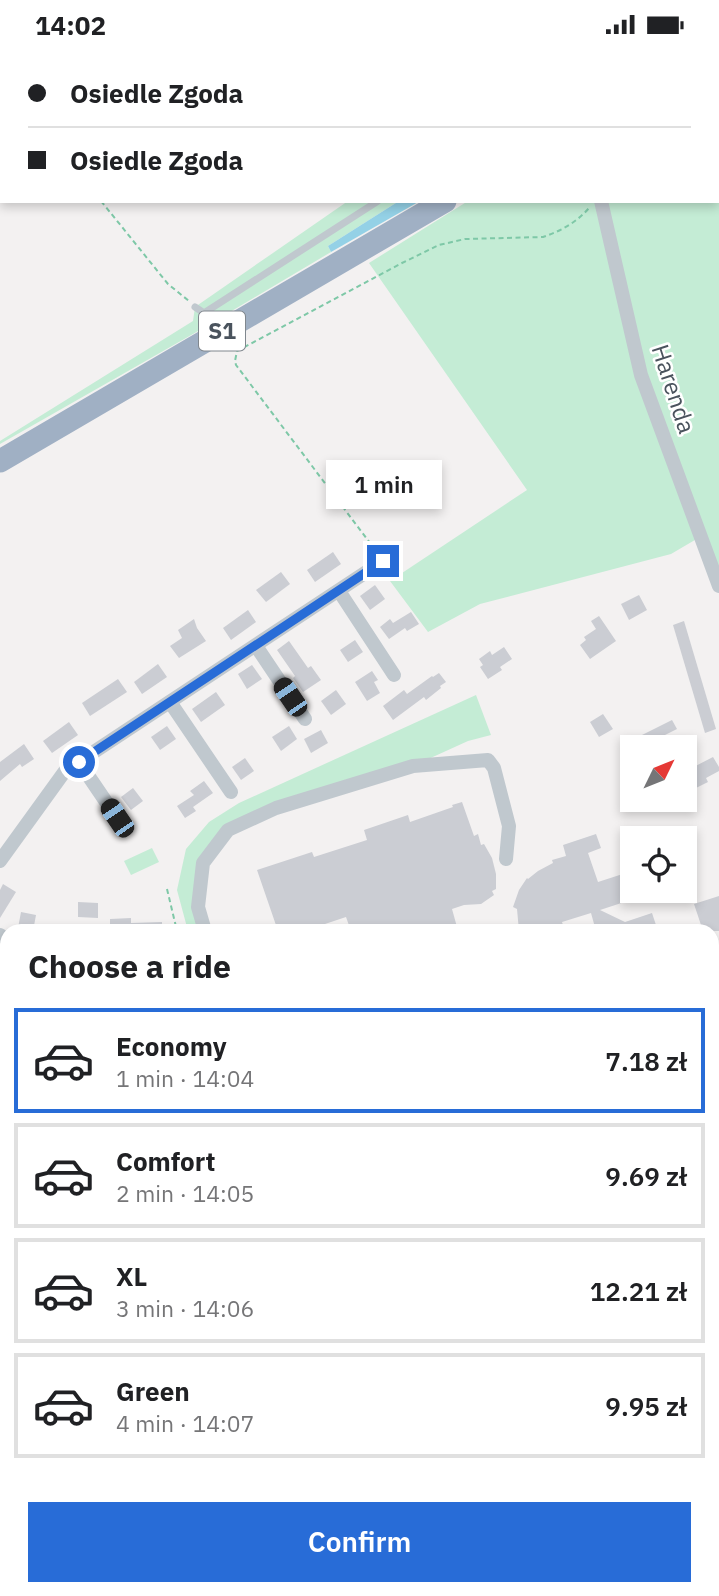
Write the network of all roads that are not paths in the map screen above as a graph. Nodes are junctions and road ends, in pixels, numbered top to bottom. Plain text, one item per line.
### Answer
1 (375, 203) edge
2 (442, 203) edge
3 (597, 203) edge
4 (195, 307) road end
5 (0, 461) edge
6 (383, 561) road end
7 (719, 586) edge
8 (339, 591) junction
9 (256, 646) junction
10 (394, 675) dead end
11 (170, 702) junction
12 (305, 719) dead end
13 (79, 762) junction
14 (231, 792) dead end
15 (117, 818) dead end
16 (5, 843) edge
17 (506, 859) dead end
18 (0, 861) edge
19 (203, 924) edge

1 - 4 lane
2 - 5 highway, S1
3 - 7 street, Harenda
6 - 8 street
8 - 9 street
8 - 10 street
9 - 11 street
9 - 12 street
11 - 13 street
11 - 14 street
13 - 15 street
13 - 16 street
16 - 18 street
17 - 19 street

